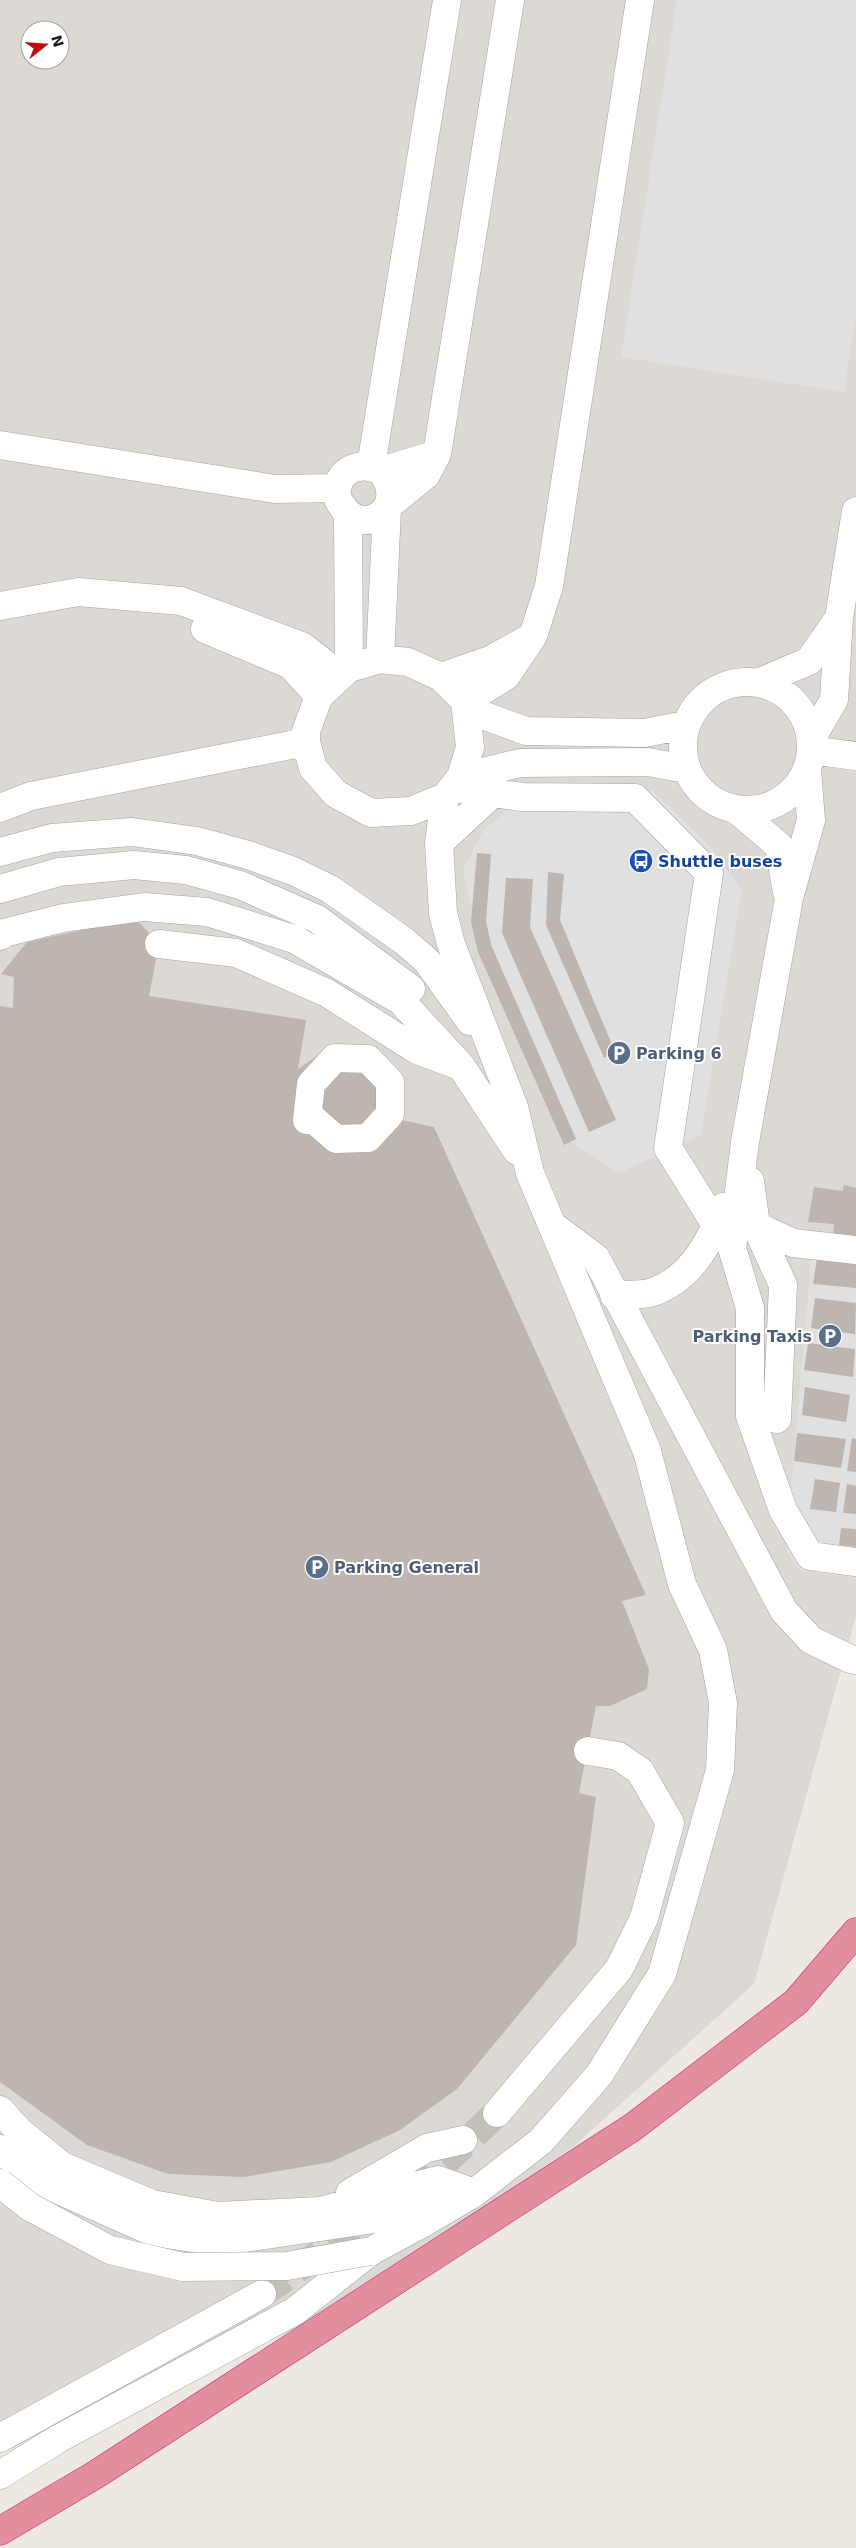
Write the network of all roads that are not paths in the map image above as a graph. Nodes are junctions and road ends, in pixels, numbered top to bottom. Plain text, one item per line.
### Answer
1 (447, 0) edge
2 (510, 0) edge
3 (640, 0) edge
4 (0, 446) edge
5 (437, 454) junction
6 (376, 469) junction
7 (337, 488) junction
8 (388, 507) junction
9 (856, 511) edge
10 (348, 516) junction
11 (132, 599) junction
12 (0, 606) edge
13 (840, 618) junction
14 (534, 636) junction
15 (380, 659) junction
16 (344, 672) junction
17 (441, 677) junction
18 (760, 682) junction
19 (318, 696) junction
20 (466, 705) junction
21 (685, 725) junction
22 (306, 742) junction
23 (810, 753) junction
24 (856, 756) edge
25 (686, 770) junction
26 (454, 787) junction
27 (493, 793) junction
28 (0, 808) edge
29 (738, 810) junction
30 (439, 843) junction
31 (0, 852) edge
32 (0, 889) edge
33 (789, 898) junction
34 (144, 907) junction
35 (0, 920) edge
36 (0, 936) edge
37 (158, 944) dead end
38 (494, 1055) junction
39 (461, 1066) junction
40 (313, 1125) joint
41 (745, 1142) junction
42 (530, 1173) junction
43 (552, 1225) junction
44 (716, 1225) junction
45 (756, 1226) junction
46 (856, 1250) edge
47 (614, 1295) junction
48 (778, 1419) dead end
49 (856, 1562) edge
50 (856, 1660) edge
51 (588, 1750) dead end
52 (856, 1932) edge
53 (0, 2110) edge
54 (497, 2113) tunnel mouth
55 (463, 2140) dead end
56 (0, 2149) edge
57 (0, 2183) edge
58 (474, 2193) junction
59 (320, 2211) junction
60 (371, 2251) junction
61 (262, 2294) tunnel mouth
62 (0, 2438) edge
63 (0, 2475) edge
64 (0, 2531) edge

1 - 6 street
2 - 5 street
3 - 14 street
4 - 7 street
5 - 6 street
5 - 8 street
6 - 7 street
6 - 8 street
7 - 10 street
8 - 10 street
8 - 15 street
9 - 13 street
10 - 16 street
11 - 12 street
11 - 16 street
11 - 19 street
13 - 18 street
13 - 23 street
14 - 17 street
14 - 20 street
15 - 16 street
15 - 17 street
16 - 19 street
17 - 20 street
18 - 21 street
18 - 23 street
19 - 22 street
20 - 21 street
20 - 26 street
21 - 25 street
22 - 26 street
22 - 28 street
23 - 24 street
23 - 29 street
23 - 33 street
25 - 26 street
25 - 29 street
26 - 27 street
26 - 30 street
27 - 30 street
27 - 44 street
29 - 33 street
30 - 38 street
31 - 38 street
32 - 39 street
33 - 41 street
34 - 35 street
34 - 36 street
34 - 39 street
37 - 39 street
38 - 42 street
39 - 42 street
40 - 40 street, bridge
41 - 44 street
41 - 45 street
41 - 49 street
42 - 43 street
43 - 47 street
43 - 58 street
44 - 47 street
45 - 46 street
45 - 48 street
47 - 50 street
51 - 54 street
52 - 64 highway
53 - 59 street
55 - 59 street
56 - 58 street
57 - 60 street, bridge
58 - 59 street
58 - 60 street
60 - 63 street
61 - 62 street

